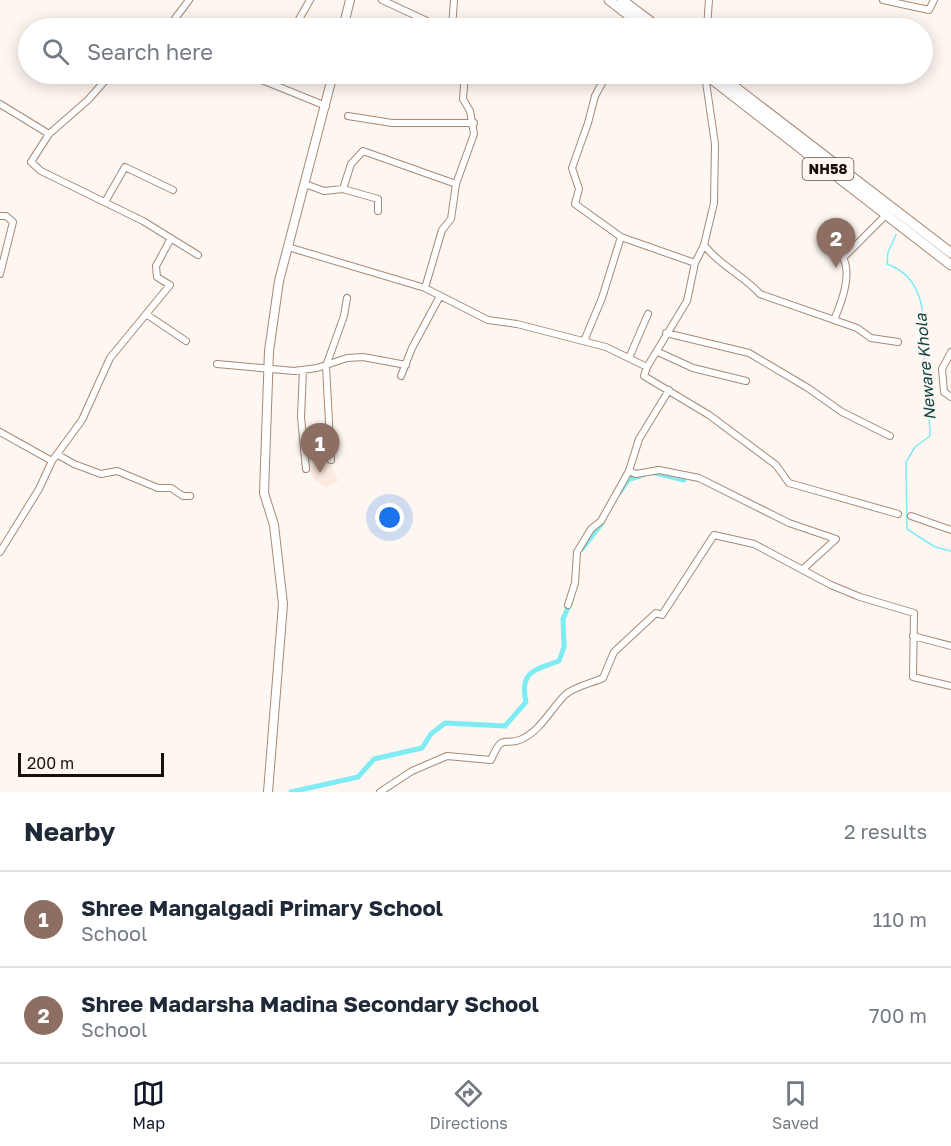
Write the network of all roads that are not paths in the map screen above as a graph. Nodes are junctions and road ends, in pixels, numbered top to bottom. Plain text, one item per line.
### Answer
1 (189, 0) edge
2 (310, 0) edge
3 (350, 0) edge
4 (382, 0) edge
5 (454, 0) edge
6 (609, 0) edge
7 (622, 0) edge
8 (710, 0) edge
9 (883, 0) edge
10 (934, 0) edge
11 (176, 18) edge
12 (300, 18) edge
13 (346, 18) edge
14 (421, 18) edge
15 (453, 18) edge
16 (631, 18) edge
17 (646, 18) edge
18 (708, 18) edge
19 (102, 84) edge
20 (272, 84) edge
21 (331, 84) edge
22 (464, 84) edge
23 (602, 84) edge
24 (706, 84) edge
25 (718, 84) edge
26 (731, 84) edge
27 (0, 104) edge
28 (326, 106) junction
29 (348, 116) dead end
30 (474, 123) junction
31 (49, 134) junction
32 (456, 183) junction
33 (305, 184) junction
34 (343, 189) junction
35 (173, 190) dead end
36 (105, 202) junction
37 (378, 211) dead end
38 (886, 215) junction
39 (0, 216) edge
40 (621, 237) junction
41 (170, 240) junction
42 (704, 245) junction
43 (288, 247) junction
44 (951, 253) edge
45 (198, 255) dead end
46 (695, 263) junction
47 (951, 265) edge
48 (0, 274) edge
49 (425, 288) junction
50 (441, 296) junction
51 (347, 298) dead end
52 (146, 314) junction
53 (648, 314) dead end
54 (834, 320) junction
55 (666, 333) junction
56 (186, 341) dead end
57 (585, 341) junction
58 (898, 342) dead end
59 (658, 352) junction
60 (951, 352) edge
61 (629, 358) junction
62 (217, 364) dead end
63 (948, 364) edge
64 (406, 365) junction
65 (326, 366) junction
66 (648, 367) junction
67 (268, 370) junction
68 (303, 370) junction
69 (401, 376) dead end
70 (746, 381) dead end
71 (669, 390) junction
72 (951, 397) edge
73 (0, 432) edge
74 (890, 436) dead end
75 (58, 455) junction
76 (331, 460) dead end
77 (52, 461) junction
78 (306, 469) dead end
79 (629, 471) junction
80 (190, 496) dead end
81 (898, 514) dead end
82 (911, 516) dead end
83 (951, 530) edge
84 (0, 552) edge
85 (803, 569) junction
86 (568, 605) dead end
87 (913, 636) junction
88 (951, 646) edge
89 (951, 686) edge
90 (268, 792) edge
91 (380, 792) edge

1 - 11 street
2 - 12 street
3 - 13 street
4 - 14 street
5 - 15 street
6 - 16 main road
7 - 17 main road
8 - 18 street
9 - 10 street
19 - 31 street
20 - 28 street
21 - 28 street
22 - 30 street
23 - 40 street
24 - 42 street
25 - 38 main road, NH58
26 - 44 main road, NH58
27 - 31 street
28 - 33 street
29 - 30 street
30 - 32 street
31 - 36 street
32 - 34 street
32 - 49 street
33 - 34 street
33 - 43 street
34 - 37 street
35 - 36 street
36 - 41 street
38 - 47 main road, NH58
38 - 54 street
39 - 48 street
40 - 46 street
40 - 57 street
41 - 45 street
41 - 52 street
42 - 46 street
42 - 54 street
43 - 49 street
43 - 67 street
46 - 55 street
49 - 50 street
50 - 57 street
50 - 64 street
51 - 65 street
52 - 56 street
52 - 75 street
53 - 61 street
54 - 58 street
55 - 59 street
55 - 74 street
57 - 61 street
59 - 66 street
59 - 70 street
60 - 63 street
61 - 66 street
62 - 67 street
63 - 72 street
64 - 65 street
64 - 69 street
65 - 68 street
65 - 76 street
66 - 71 street
67 - 68 street
67 - 90 street
68 - 78 street
71 - 79 street
71 - 81 street
73 - 77 street
75 - 77 street
75 - 80 street
77 - 84 street
79 - 85 street
79 - 86 street
82 - 83 street
85 - 87 street
85 - 91 street
87 - 88 street
87 - 89 street

